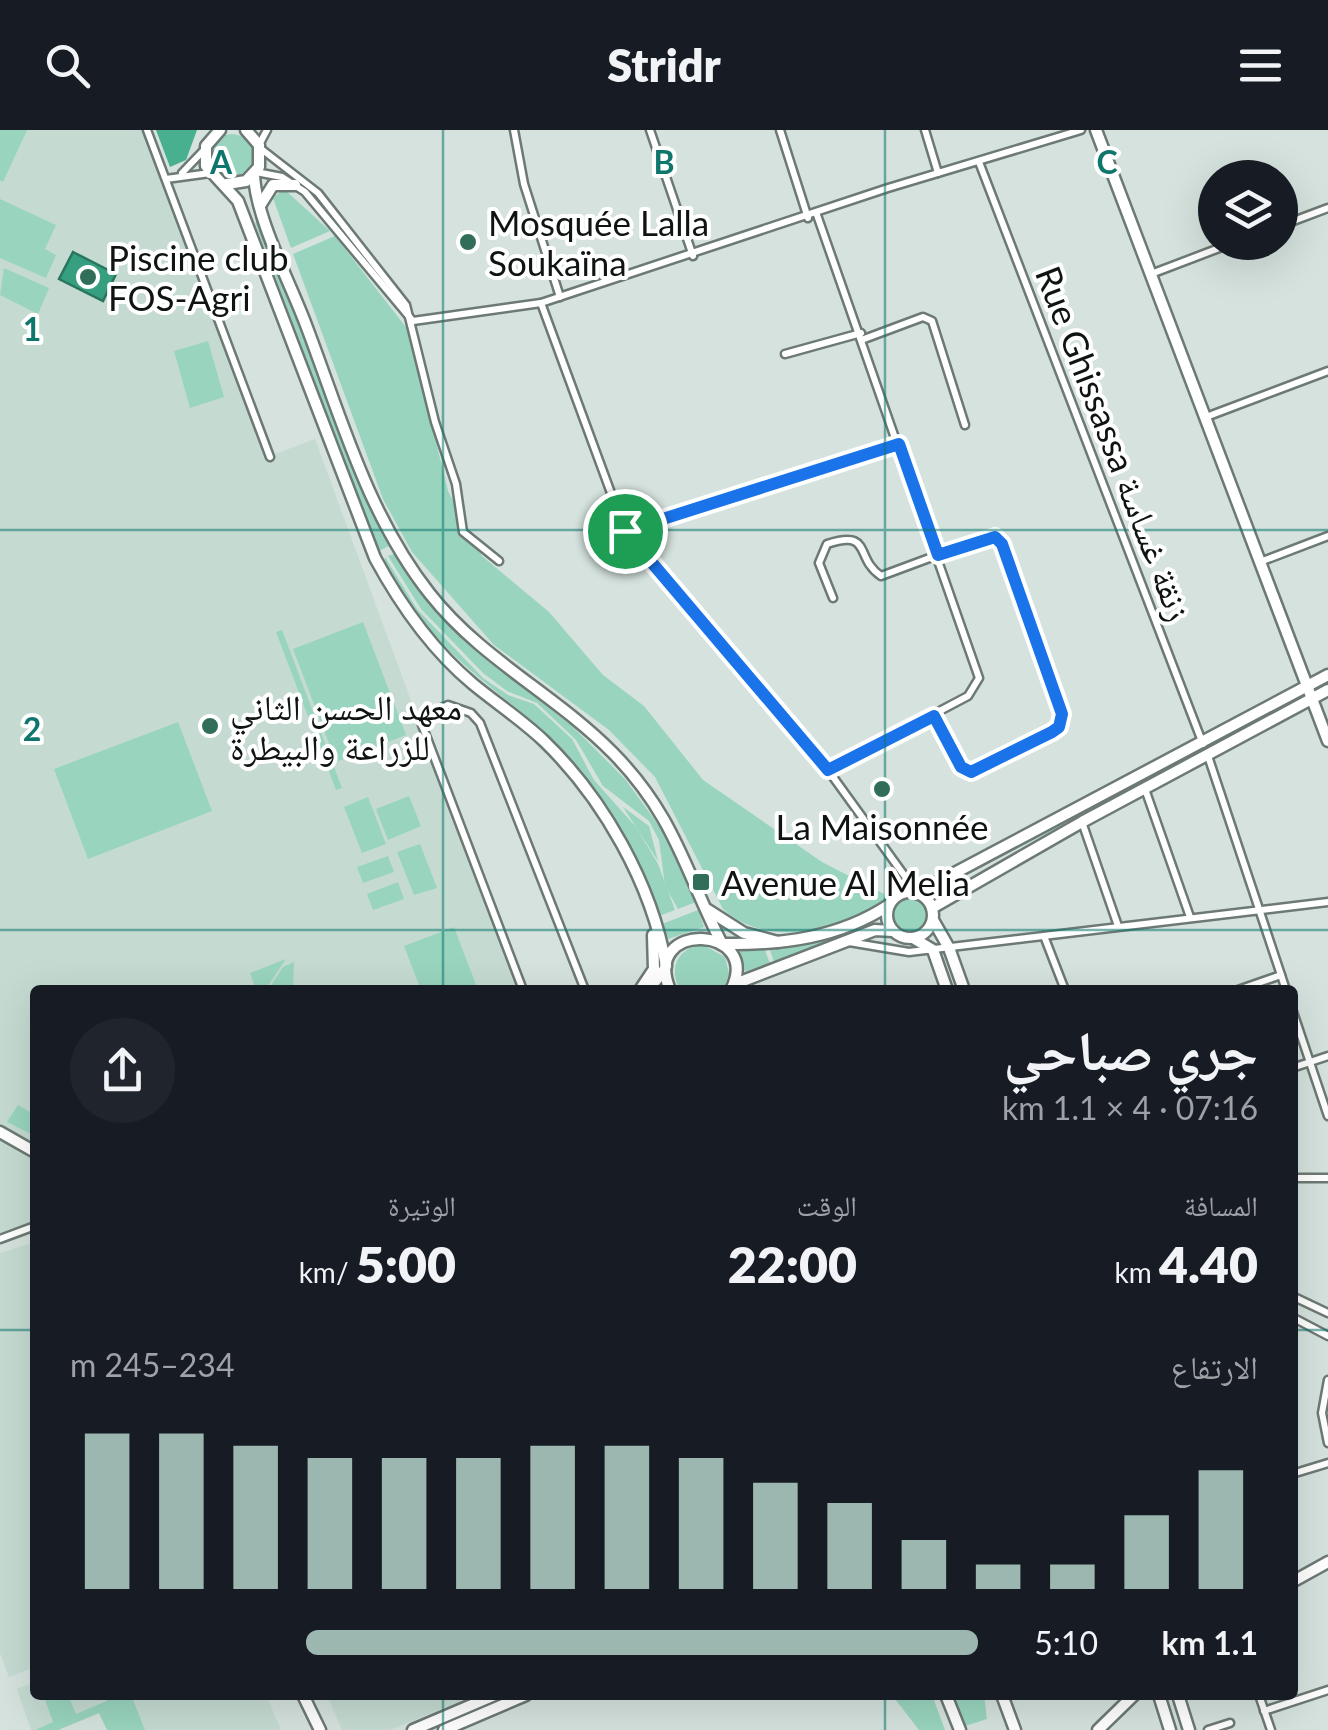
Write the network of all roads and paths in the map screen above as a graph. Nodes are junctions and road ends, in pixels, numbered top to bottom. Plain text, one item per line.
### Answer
1 (148, 130) edge
2 (246, 130) edge
3 (267, 130) edge
4 (514, 130) edge
5 (650, 130) edge
6 (780, 130) edge
7 (925, 130) edge
8 (1081, 130) edge
9 (1096, 130) edge
10 (213, 132) edge
11 (260, 146) junction
12 (204, 150) junction
13 (979, 162) junction
14 (255, 173) junction
15 (938, 173) junction
16 (181, 174) junction
17 (210, 174) junction
18 (166, 179) junction
19 (226, 184) junction
20 (295, 185) junction
21 (261, 206) junction
22 (1328, 208) edge
23 (812, 216) junction
24 (1298, 219) edge
25 (693, 256) junction
26 (1198, 256) edge
27 (1151, 274) junction
28 (560, 298) junction
29 (541, 303) junction
30 (413, 321) junction
31 (862, 336) junction
32 (785, 354) dead end
33 (1328, 371) edge
34 (1206, 418) junction
35 (965, 426) dead end
36 (899, 444) junction
37 (270, 456) dead end
38 (625, 531) junction
39 (1328, 536) edge
40 (938, 555) junction
41 (499, 561) dead end
42 (1260, 562) junction
43 (832, 598) dead end
44 (1328, 675) edge
45 (1309, 686) junction
46 (1328, 690) edge
47 (1314, 698) junction
48 (934, 716) junction
49 (1328, 740) edge
50 (1202, 742) junction
51 (1208, 755) junction
52 (828, 770) junction
53 (1145, 788) junction
54 (1082, 822) junction
55 (917, 893) junction
56 (1328, 902) edge
57 (888, 905) junction
58 (707, 910) junction
59 (1263, 910) junction
60 (933, 914) junction
61 (1190, 917) junction
62 (654, 924) junction
63 (1118, 926) junction
64 (893, 931) junction
65 (1044, 936) junction
66 (914, 938) junction
67 (844, 941) junction
68 (778, 942) junction
69 (722, 944) junction
70 (950, 948) junction
71 (933, 950) junction
72 (666, 967) junction
73 (1281, 975) junction
74 (521, 985) edge
75 (583, 985) edge
76 (643, 985) edge
77 (652, 985) edge
78 (669, 985) edge
79 (734, 985) edge
80 (739, 985) edge
81 (945, 985) edge
82 (962, 985) edge
83 (1062, 985) edge
84 (1252, 985) edge
85 (1284, 985) edge
86 (1298, 1027) edge
87 (1328, 1056) edge
88 (1310, 1062) junction
89 (1298, 1066) edge
90 (1328, 1116) edge
91 (0, 1132) edge
92 (30, 1149) edge
93 (1298, 1178) edge
94 (1328, 1178) edge
95 (30, 1228) edge
96 (0, 1239) edge
97 (1298, 1299) edge
98 (1328, 1312) edge
99 (1298, 1321) edge
100 (1328, 1336) edge
101 (1328, 1380) edge
102 (1328, 1443) edge
103 (1328, 1464) edge
104 (1298, 1472) edge
105 (1328, 1562) edge
106 (1298, 1579) edge
107 (1328, 1690) edge
108 (305, 1700) edge
109 (484, 1700) edge
110 (514, 1700) edge
111 (948, 1700) edge
112 (1004, 1700) edge
113 (1129, 1700) edge
114 (1160, 1700) edge
115 (1180, 1700) edge
116 (1261, 1700) edge
117 (1298, 1700) edge
118 (1298, 1700) edge
119 (1264, 1711) junction
120 (1230, 1723) dead end
121 (316, 1727) edge
122 (413, 1730) edge
123 (444, 1730) edge
124 (960, 1730) edge
125 (1015, 1730) edge
126 (1098, 1730) edge
127 (1170, 1730) edge
128 (1189, 1730) edge
129 (1208, 1730) edge
130 (1271, 1730) edge

1 - 18 street
2 - 11 main road
3 - 11 street
4 - 28 street
5 - 25 street
6 - 23 street
7 - 15 street
8 - 13 street
9 - 27 main road
10 - 12 main road
11 - 14 main road
11 - 30 street
12 - 16 street
12 - 17 main road
13 - 15 street
13 - 50 street, Rue Ghissassa زنقة غساسة
14 - 19 main road
14 - 20 street
14 - 21 main road
15 - 23 street
16 - 17 street
16 - 18 street
17 - 19 main road
18 - 37 street
19 - 62 main road
20 - 21 main road
20 - 30 street
21 - 58 main road
22 - 24 street
23 - 25 street
23 - 31 street
25 - 28 street
26 - 27 street
27 - 34 main road
28 - 29 street
29 - 30 street
29 - 38 street
30 - 41 street
31 - 32 street
31 - 35 street
31 - 36 street
33 - 34 street
34 - 42 main road
36 - 38 street
36 - 40 street
38 - 52 street
39 - 42 street
40 - 43 street
40 - 48 street
40 - 48 street
42 - 45 main road
44 - 45 main road
45 - 47 main road
45 - 50 main road
46 - 47 main road
47 - 49 main road
47 - 51 main road
48 - 52 street
50 - 51 street, Rue Ghissassa زنقة غساسة
50 - 55 main road
51 - 53 main road
51 - 59 street, Rue Ghissassa زنقة غساسة
52 - 55 street
53 - 54 main road
53 - 61 street
54 - 60 main road
54 - 63 street
55 - 57 main road
55 - 60 main road
56 - 59 street
57 - 64 main road
57 - 68 main road
58 - 68 main road
58 - 69 main road
59 - 61 street
59 - 73 street, Rue Ghissassa زنقة غساسة
60 - 66 main road
60 - 70 main road
61 - 63 street
62 - 72 main road
62 - 76 main road
63 - 65 street
64 - 66 main road
64 - 67 main road
65 - 70 street
65 - 83 street
66 - 71 main road
67 - 71 street
67 - 80 main road
68 - 69 main road
69 - 72 main road
69 - 79 main road
70 - 71 street
70 - 82 main road
71 - 81 main road
72 - 77 main road
72 - 78 main road
73 - 84 street
73 - 85 street, Rue Ghissassa زنقة غساسة
74 - 75 street
86 - 88 street
87 - 88 street
88 - 89 street
88 - 90 street
91 - 92 main road
93 - 94 street
95 - 96 street
97 - 98 street
99 - 100 street
101 - 102 street
103 - 104 street
105 - 106 main road
107 - 118 street
108 - 121 main road
109 - 122 main road
110 - 123 main road
111 - 124 main road
112 - 125 main road
113 - 126 main road
114 - 127 main road
115 - 128 main road
116 - 119 street
117 - 119 street
119 - 130 street
120 - 129 street

